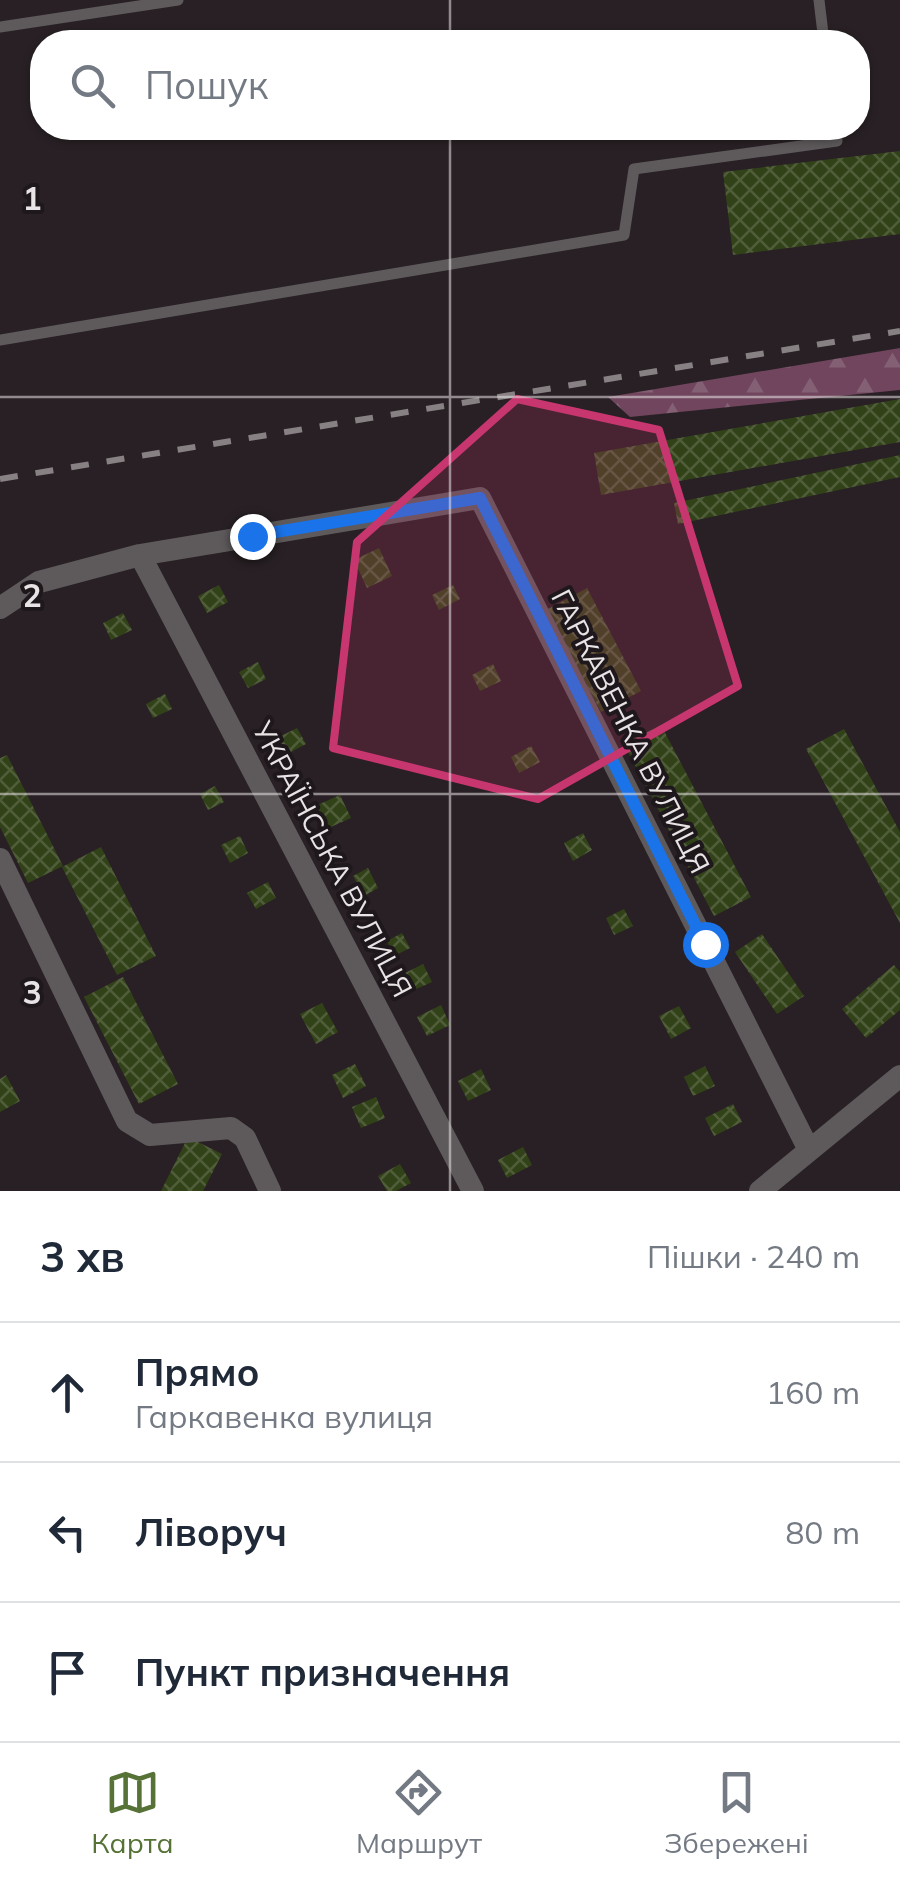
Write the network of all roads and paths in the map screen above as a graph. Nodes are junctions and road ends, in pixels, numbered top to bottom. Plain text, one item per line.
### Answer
1 (178, 0) edge
2 (818, 0) edge
3 (0, 27) edge
4 (822, 30) edge
5 (838, 140) edge
6 (0, 340) edge
7 (140, 555) junction
8 (0, 608) edge
9 (0, 860) edge
10 (900, 1076) edge
11 (809, 1150) junction
12 (270, 1191) edge
13 (473, 1191) edge
14 (760, 1191) edge

1 - 3 lane
2 - 4 lane
5 - 6 lane
7 - 8 street
7 - 11 street, ГАРКАВЕНКА ВУЛИЦЯ
7 - 13 street, УКРАЇНСЬКА ВУЛИЦЯ
9 - 12 street
10 - 11 street
11 - 14 street

